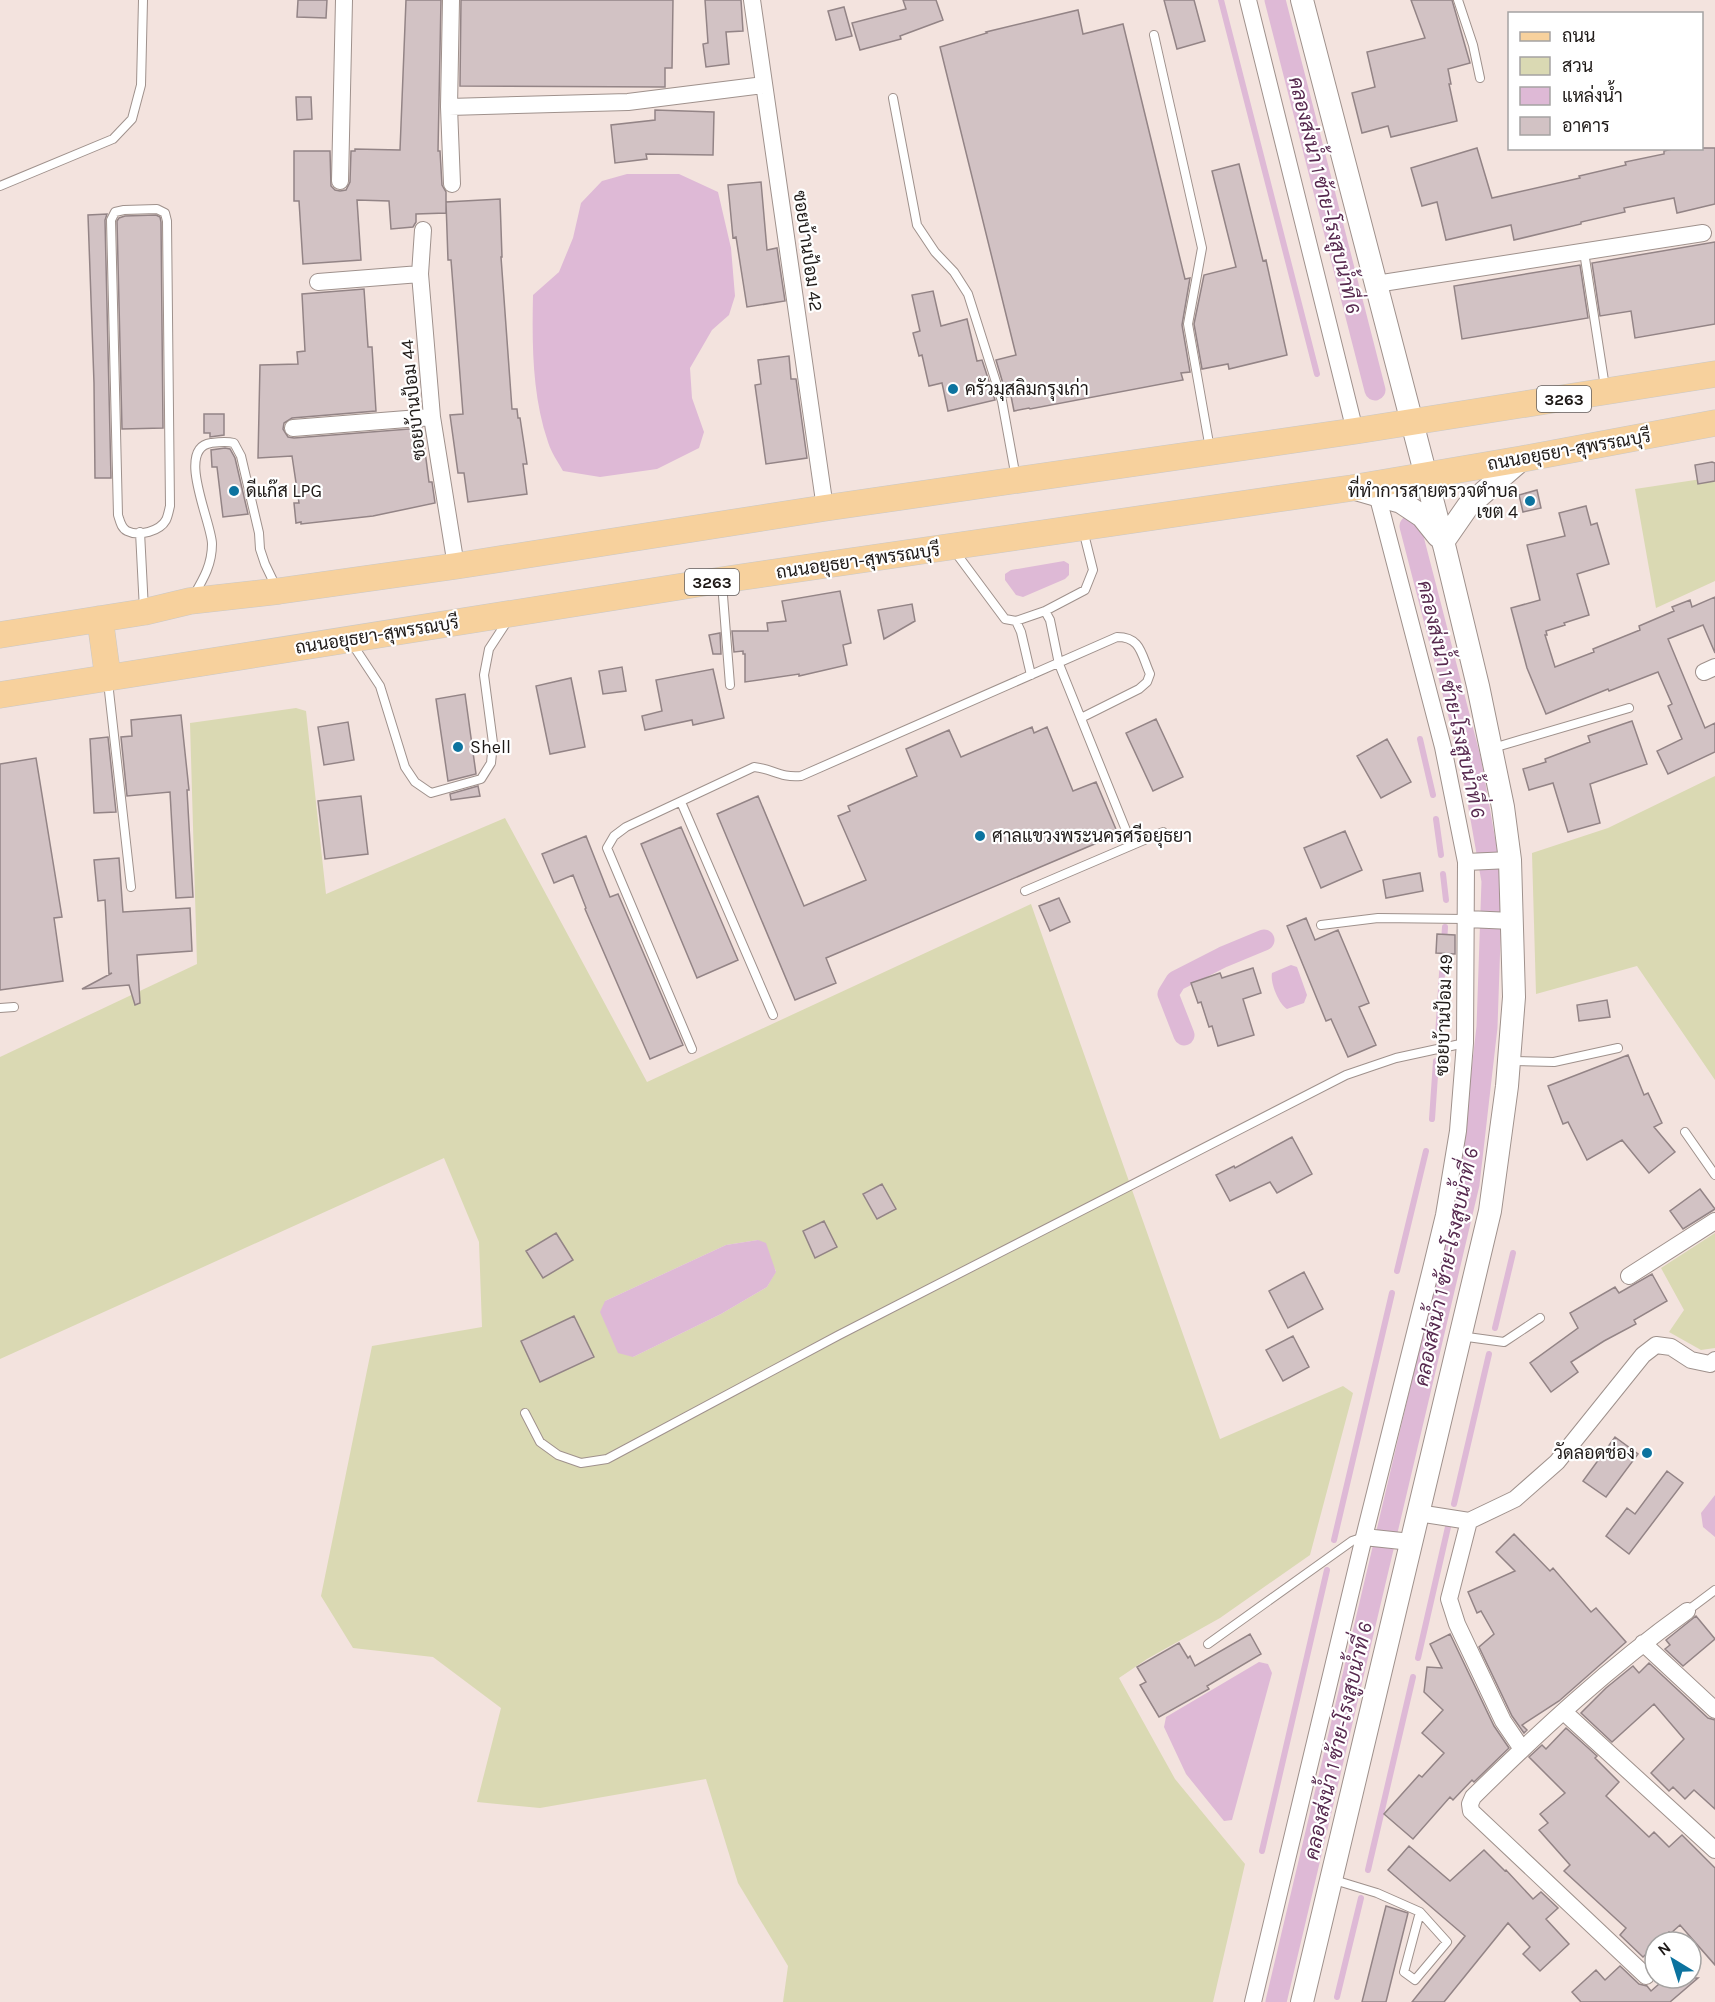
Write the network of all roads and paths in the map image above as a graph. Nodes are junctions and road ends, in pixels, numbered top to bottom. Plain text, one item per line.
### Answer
1 (143, 0) edge
2 (344, 0) edge
3 (451, 0) edge
4 (752, 0) edge
5 (1248, 0) edge
6 (1302, 0) edge
7 (1458, 0) edge
8 (1154, 35) dead end
9 (1480, 78) dead end
10 (764, 85) junction
11 (892, 98) dead end
12 (449, 107) junction
13 (340, 181) dead end
14 (452, 184) dead end
15 (0, 186) edge
16 (423, 230) dead end
17 (1703, 233) dead end
18 (1584, 252) junction
19 (420, 274) junction
20 (318, 282) dead end
21 (1376, 284) junction
22 (1715, 374) edge
23 (1606, 392) junction
24 (432, 417) junction
25 (1412, 422) junction
26 (1715, 423) edge
27 (292, 428) dead end
28 (1355, 431) junction
29 (1210, 452) junction
30 (1522, 459) junction
31 (1425, 475) junction
32 (1016, 482) junction
33 (1352, 488) junction
34 (1377, 494) junction
35 (825, 508) junction
36 (1082, 527) junction
37 (140, 532) junction
38 (1443, 542) junction
39 (951, 548) junction
40 (456, 566) junction
41 (722, 580) junction
42 (279, 591) junction
43 (190, 601) junction
44 (1045, 611) junction
45 (144, 612) junction
46 (511, 614) junction
47 (100, 619) junction
48 (1016, 621) junction
49 (0, 635) edge
50 (348, 638) junction
51 (1059, 664) junction
52 (1031, 675) junction
53 (108, 678) junction
54 (730, 685) dead end
55 (0, 695) edge
56 (1629, 708) dead end
57 (1081, 718) junction
58 (1492, 748) junction
59 (681, 802) junction
60 (1162, 832) dead end
61 (1132, 845) junction
62 (1502, 860) junction
63 (1471, 862) junction
64 (131, 887) dead end
65 (1025, 891) dead end
66 (1470, 919) junction
67 (1503, 921) junction
68 (1321, 925) dead end
69 (14, 1007) dead end
70 (0, 1008) edge
71 (773, 1015) dead end
72 (1465, 1043) junction
73 (1618, 1048) dead end
74 (692, 1049) dead end
75 (1510, 1061) junction
76 (1685, 1131) dead end
77 (1715, 1175) edge
78 (1715, 1221) edge
79 (1629, 1276) dead end
80 (1540, 1318) dead end
81 (1460, 1336) junction
82 (1715, 1360) edge
83 (525, 1413) dead end
84 (1418, 1513) junction
85 (1469, 1521) junction
86 (1386, 1539) junction
87 (1715, 1590) edge
88 (1687, 1611) joint
89 (1643, 1643) junction
90 (1208, 1644) dead end
91 (1715, 1710) edge
92 (1564, 1712) junction
93 (1522, 1749) junction
94 (1715, 1850) edge
95 (1331, 1879) junction
96 (1420, 1912) junction
97 (1643, 1973) edge
98 (1305, 2001) edge
99 (1253, 2002) edge

1 - 15 lane
2 - 13 street
3 - 12 street
4 - 10 street, ซอยบ้านป้อม 42
5 - 28 street
6 - 21 main road
7 - 9 lane
8 - 29 lane
10 - 12 street
10 - 35 street, ซอยบ้านป้อม 42
11 - 32 lane
12 - 14 street
16 - 19 street, ซอยบ้านป้อม 44
17 - 18 street
18 - 21 street
18 - 23 lane
19 - 20 street
19 - 24 street, ซอยบ้านป้อม 44
21 - 25 main road
22 - 23 main road, 3263
23 - 25 main road, 3263
24 - 27 street
24 - 40 street, ซอยบ้านป้อม 44
25 - 28 main road, 3263
25 - 31 main road
26 - 30 main road, ถนนอยุธยา-สุพรรณบุรี / 3263
28 - 29 main road, 3263
29 - 32 main road, 3263
30 - 31 main road, ถนนอยุธยา-สุพรรณบุรี / 3263
30 - 38 main road
31 - 33 main road, ถนนอยุธยา-สุพรรณบุรี / 3263
31 - 38 main road
32 - 35 main road, 3263
33 - 34 main road
33 - 36 main road, ถนนอยุธยา-สุพรรณบุรี / 3263
34 - 38 main road
34 - 63 street, ซอยบ้านป้อม 49
35 - 40 main road, 3263
36 - 39 main road, ถนนอยุธยา-สุพรรณบุรี / 3263
36 - 44 lane
37 - 37 lane
37 - 45 lane
38 - 58 main road
39 - 41 main road, ถนนอยุธยา-สุพรรณบุรี / 3263
39 - 48 lane
40 - 42 main road, 3263
41 - 46 main road, ถนนอยุธยา-สุพรรณบุรี / 3263
41 - 54 lane
42 - 43 main road, 3263
42 - 43 lane
43 - 45 main road, 3263
44 - 48 lane
44 - 51 lane
45 - 47 main road, 3263
46 - 50 main road, ถนนอยุธยา-สุพรรณบุรี / 3263
46 - 50 lane
47 - 49 main road, 3263
47 - 53 main road
48 - 52 lane
50 - 53 main road, ถนนอยุธยา-สุพรรณบุรี / 3263
51 - 52 lane
51 - 57 lane
51 - 57 lane
52 - 59 lane
53 - 55 main road, ถนนอยุธยา-สุพรรณบุรี / 3263
53 - 64 lane
56 - 58 lane
57 - 61 lane
58 - 62 main road
59 - 71 lane
59 - 74 lane
60 - 61 lane
61 - 65 lane
62 - 63 street
62 - 67 main road
63 - 66 street, ซอยบ้านป้อม 49
66 - 67 street
66 - 68 lane
66 - 72 street, ซอยบ้านป้อม 49
67 - 75 main road
69 - 70 lane
72 - 83 lane
72 - 86 street, ซอยบ้านป้อม 49
73 - 75 lane
75 - 81 main road
76 - 77 lane
78 - 79 street
80 - 81 lane
81 - 84 main road
82 - 85 street
84 - 85 street
84 - 86 main road
85 - 93 street
86 - 90 lane
86 - 95 main road
86 - 99 street, ซอยบ้านป้อม 49
87 - 88 lane
88 - 89 street
89 - 91 street
89 - 92 street
92 - 93 street
92 - 94 street
93 - 97 street
95 - 96 lane
95 - 98 main road
96 - 96 lane

